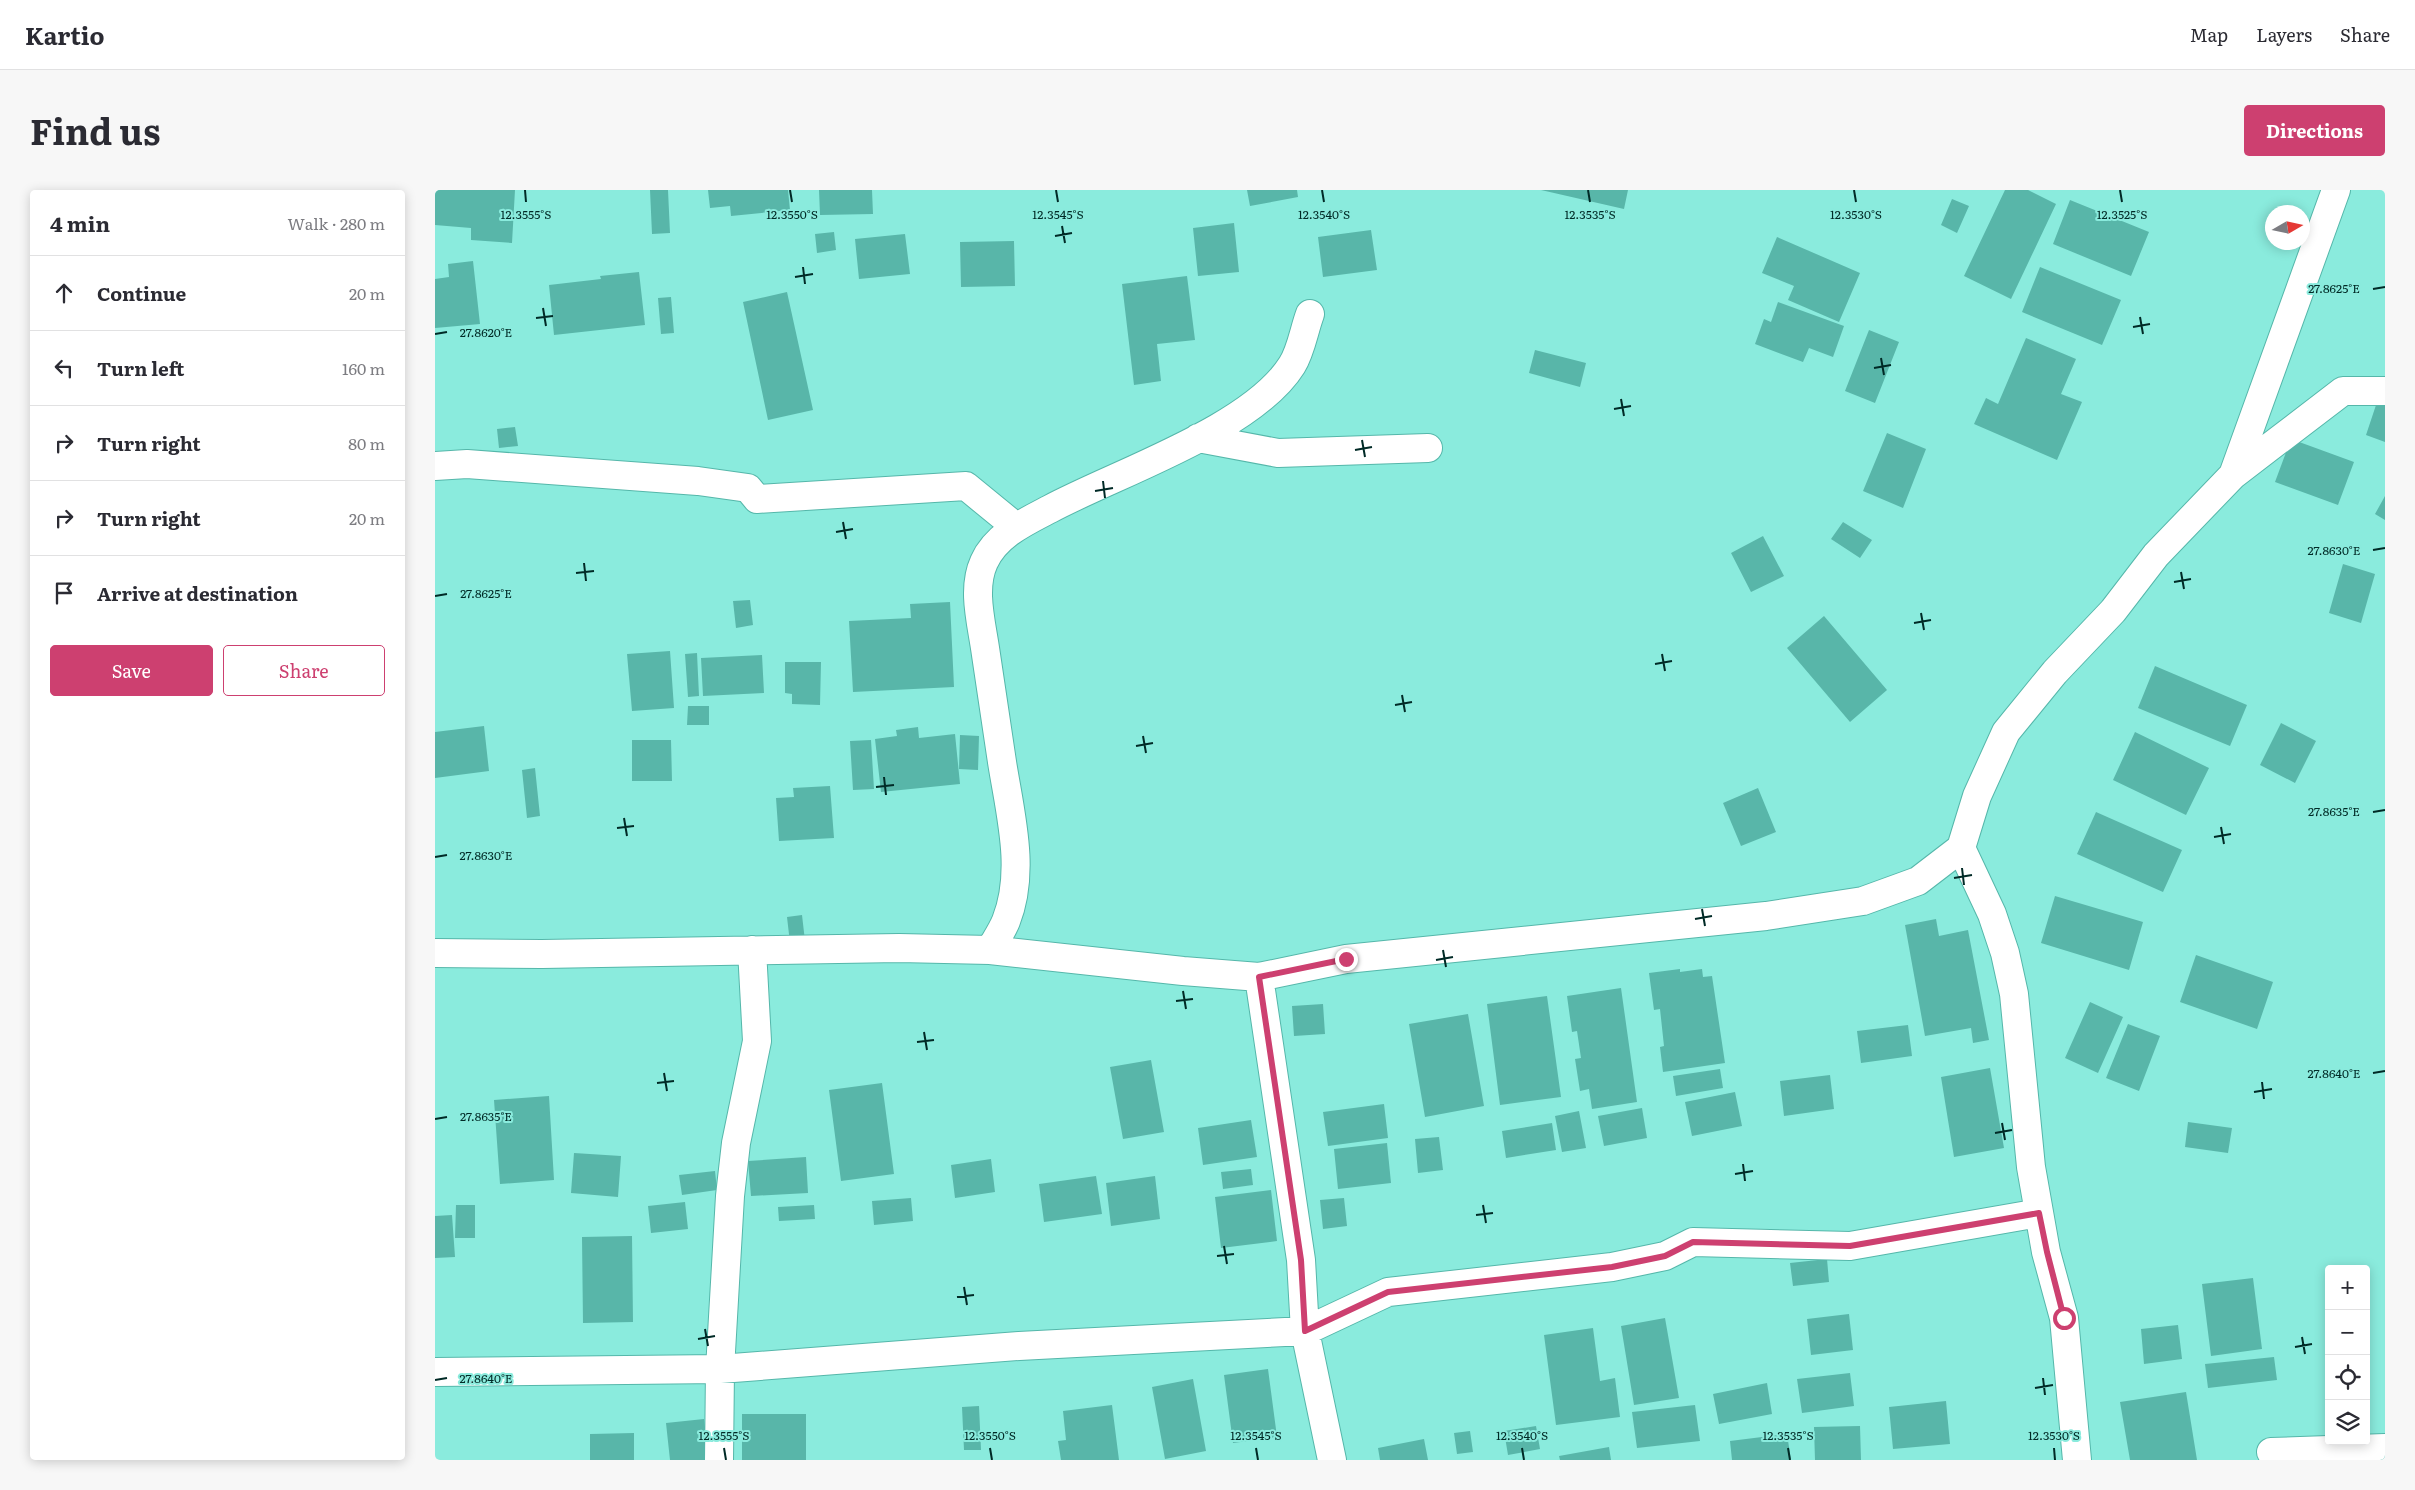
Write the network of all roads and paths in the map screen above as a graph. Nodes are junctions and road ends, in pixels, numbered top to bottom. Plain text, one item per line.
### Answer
1 (2336, 190) edge
2 (1310, 314) dead end
3 (2385, 390) edge
4 (1198, 438) junction
5 (1428, 448) dead end
6 (435, 466) edge
7 (2233, 474) junction
8 (1016, 527) junction
9 (1961, 848) junction
10 (752, 950) junction
11 (990, 950) junction
12 (435, 953) edge
13 (1259, 977) junction
14 (2039, 1213) junction
15 (1305, 1331) junction
16 (720, 1368) junction
17 (435, 1372) edge
18 (2385, 1448) edge
19 (719, 1460) edge
20 (1332, 1460) edge
21 (2077, 1460) edge
22 (2276, 1460) edge

1 - 7 street
2 - 4 street
3 - 7 street
4 - 5 street
4 - 8 street
6 - 8 street
7 - 9 street
8 - 11 street
9 - 13 street
9 - 14 street
10 - 11 street
10 - 12 street
10 - 16 street
11 - 13 street
13 - 15 street
14 - 15 street
14 - 21 street
15 - 16 street
15 - 20 street
16 - 17 street
16 - 19 street
18 - 22 street

